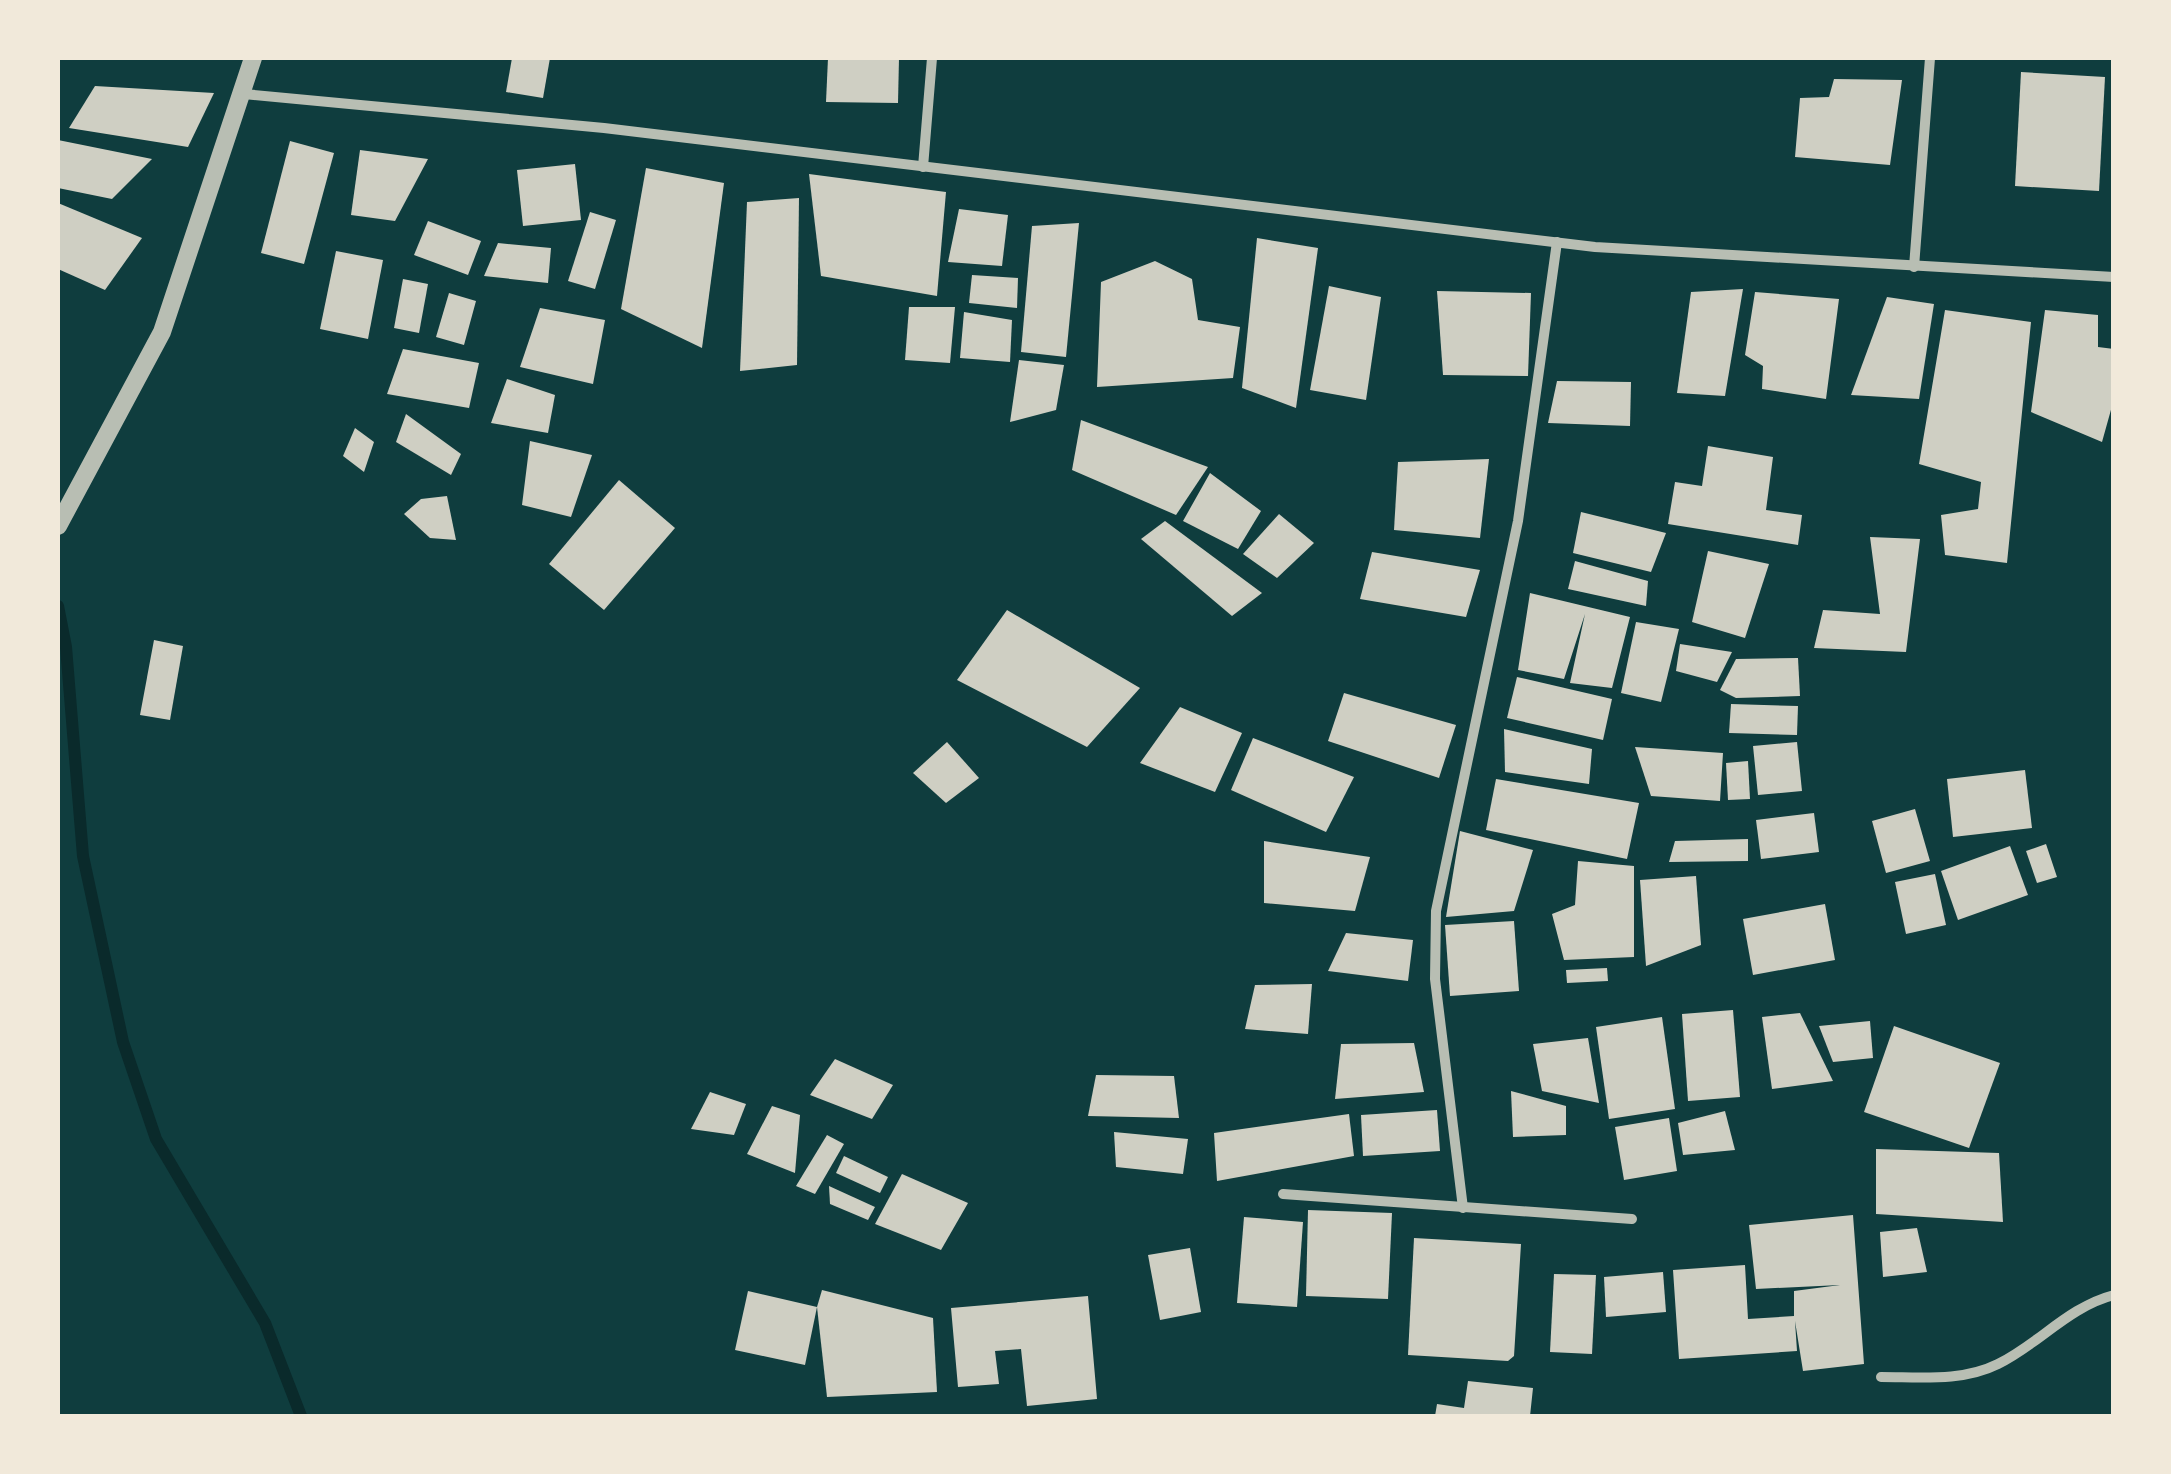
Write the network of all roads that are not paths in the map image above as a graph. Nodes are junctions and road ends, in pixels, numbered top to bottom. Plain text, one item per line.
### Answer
1 (253, 58) edge
2 (932, 58) edge
3 (1930, 58) edge
4 (244, 94) junction
5 (923, 166) junction
6 (1558, 242) junction
7 (1914, 267) junction
8 (2114, 277) edge
9 (58, 526) edge
10 (1283, 1194) dead end
11 (1463, 1208) junction
12 (1632, 1219) dead end
13 (2114, 1295) edge
14 (1881, 1377) dead end

1 - 4 street
2 - 5 street
3 - 7 street
4 - 5 street
4 - 9 street
5 - 6 street
6 - 7 street
6 - 11 street
7 - 8 street
10 - 11 street
11 - 12 street
13 - 14 street

